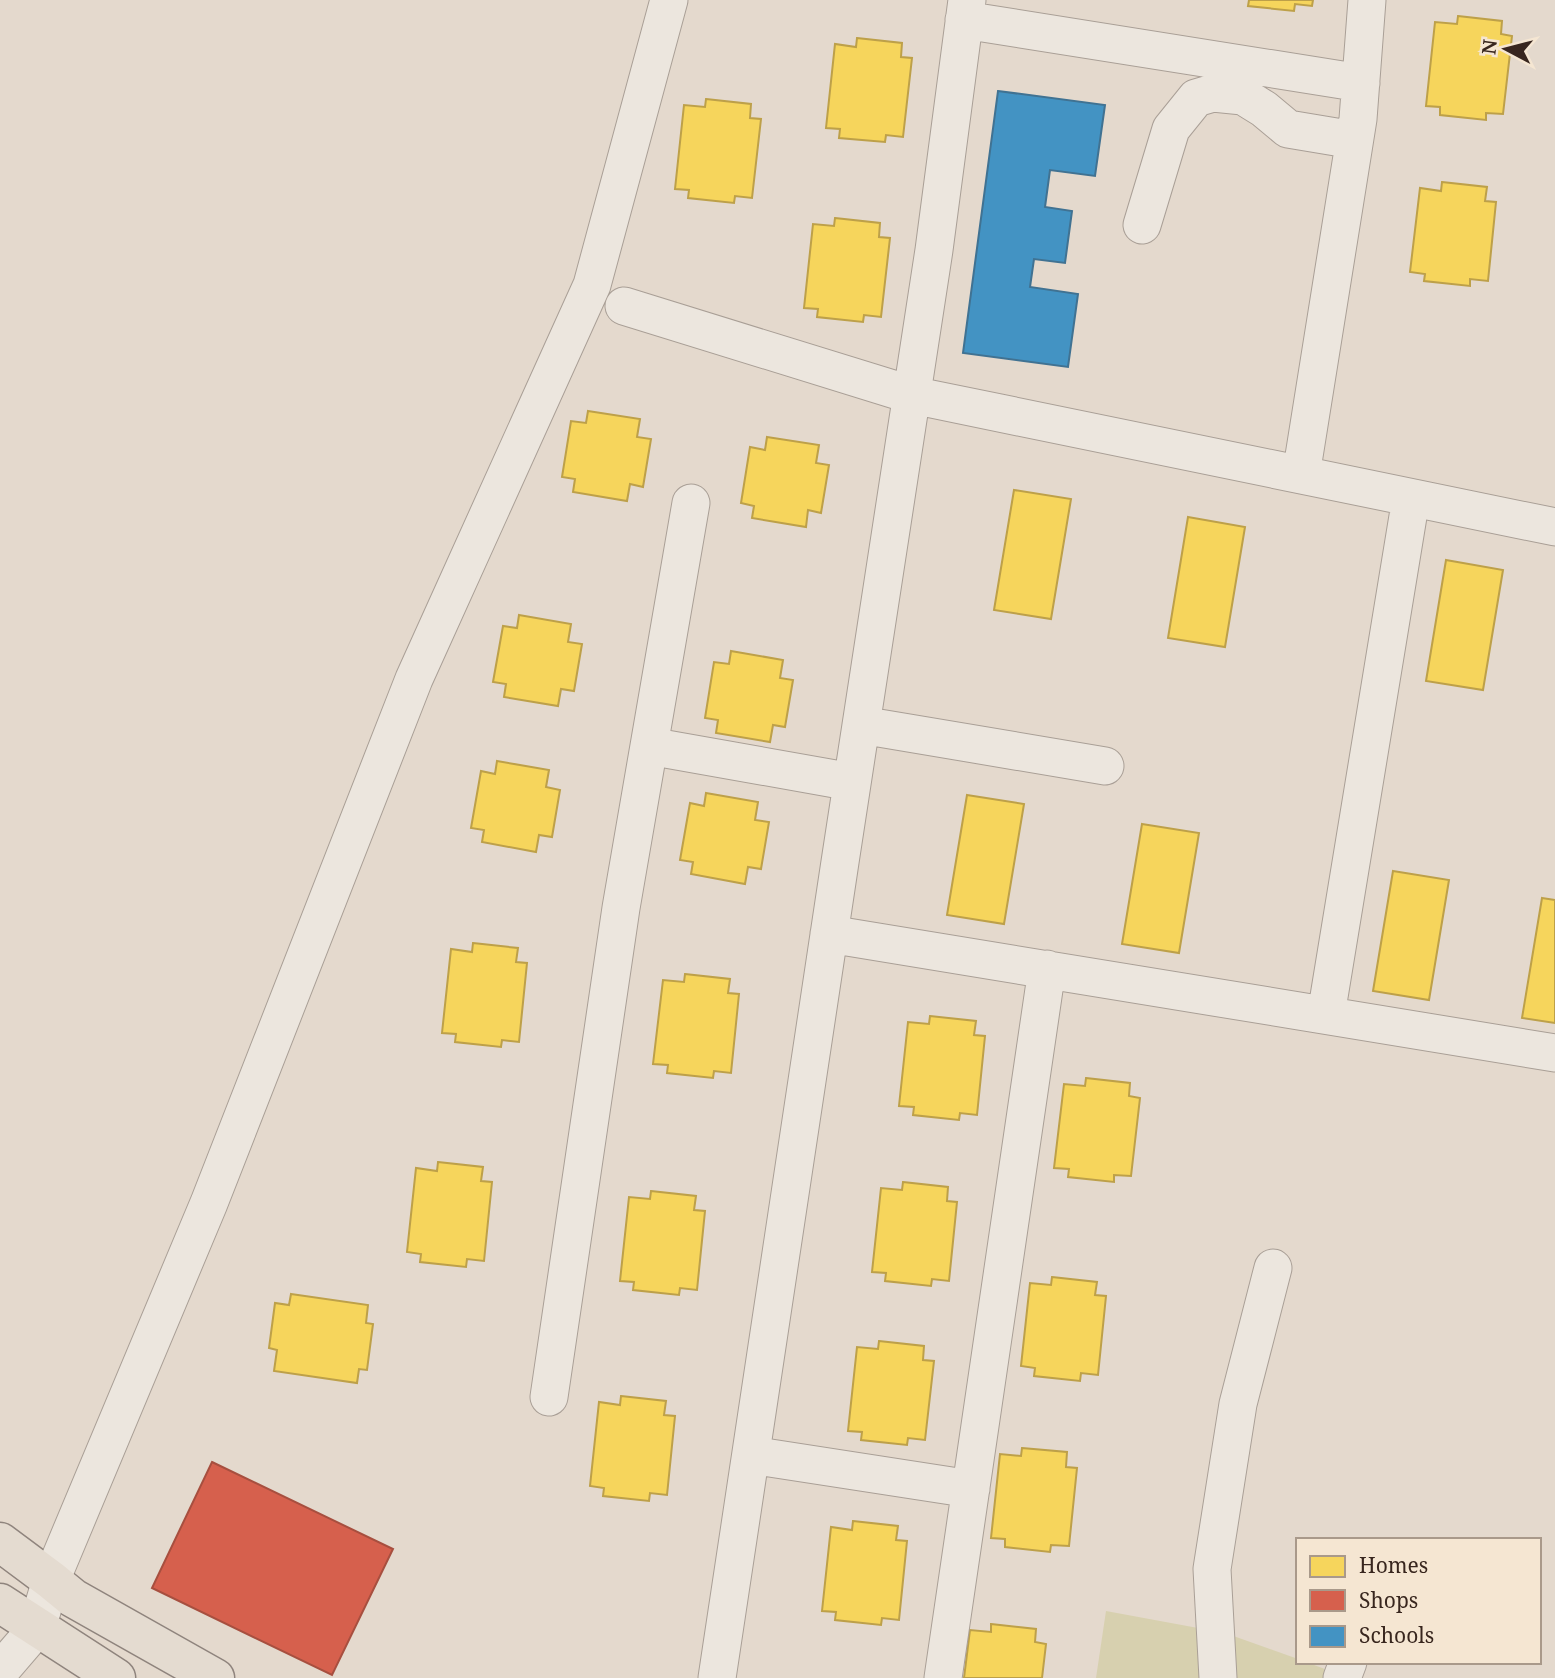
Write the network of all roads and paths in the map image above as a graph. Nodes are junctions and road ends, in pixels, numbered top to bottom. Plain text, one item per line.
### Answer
1 (669, 0) edge
2 (1367, 0) edge
3 (966, 10) edge
4 (1361, 83) junction
5 (1354, 140) junction
6 (1142, 225) dead end
7 (624, 306) dead end
8 (912, 395) junction
9 (1301, 475) junction
10 (1410, 498) junction
11 (691, 503) dead end
12 (1555, 527) edge
13 (861, 724) junction
14 (649, 746) junction
15 (1105, 766) dead end
16 (852, 782) junction
17 (829, 934) junction
18 (1047, 970) junction
19 (1326, 1015) junction
20 (1555, 1053) edge
21 (1273, 1268) dead end
22 (549, 1397) dead end
23 (751, 1455) junction
24 (971, 1489) junction
25 (0, 1542) edge
26 (51, 1580) junction
27 (0, 1603) edge
28 (37, 1628) junction
29 (0, 1671) edge
30 (116, 1678) edge
31 (215, 1678) edge
32 (717, 1678) edge
33 (943, 1678) edge
34 (1218, 1678) edge

1 - 26 street
2 - 4 street
3 - 4 street
3 - 8 street
4 - 5 street
5 - 6 street
5 - 9 street
7 - 8 street
8 - 9 street
8 - 13 street
9 - 10 street
10 - 12 street
10 - 19 street
11 - 14 street
13 - 15 street
13 - 16 street
14 - 16 street
14 - 22 street
16 - 17 street
17 - 18 street
17 - 23 street
18 - 19 street
18 - 24 street
19 - 20 street
21 - 34 street
23 - 24 street
23 - 32 street
24 - 33 street
25 - 26 main road
26 - 28 street
26 - 31 main road
27 - 28 main road
28 - 29 street
28 - 30 main road

